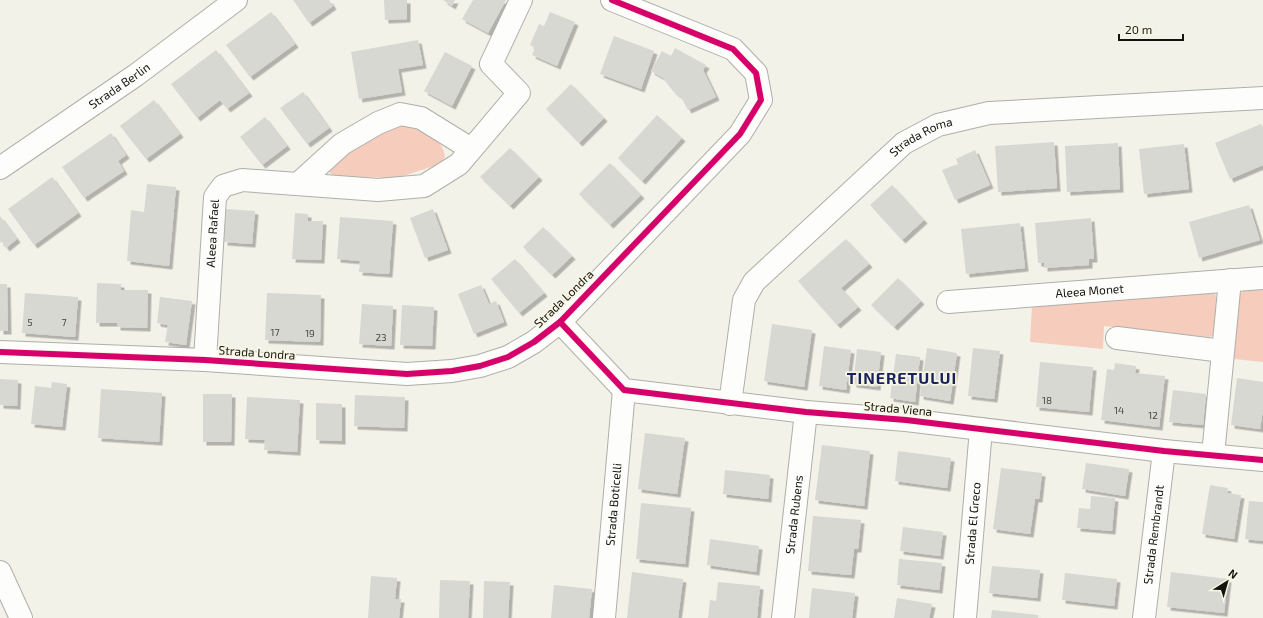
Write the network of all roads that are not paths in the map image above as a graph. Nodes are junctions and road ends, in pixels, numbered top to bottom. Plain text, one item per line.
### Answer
1 (236, 0) edge
2 (521, 0) edge
3 (612, 0) edge
4 (1263, 98) edge
5 (471, 150) junction
6 (0, 168) edge
7 (298, 184) junction
8 (1263, 278) edge
9 (1230, 280) junction
10 (948, 302) dead end
11 (560, 322) junction
12 (1117, 338) dead end
13 (1223, 350) junction
14 (0, 352) edge
15 (205, 360) junction
16 (624, 390) junction
17 (730, 404) junction
18 (806, 412) junction
19 (981, 428) junction
20 (1164, 451) junction
21 (1213, 455) junction
22 (1263, 460) edge
23 (0, 572) edge
24 (22, 618) edge
25 (604, 618) edge
26 (783, 618) edge
27 (965, 618) edge
28 (1144, 618) edge

1 - 6 street, Strada Berlin
2 - 5 street, Aleea Rafael
3 - 11 street, Strada Londra
4 - 17 street, Strada Roma
5 - 7 street, Aleea Rafael
5 - 7 street
7 - 15 street, Aleea Rafael
8 - 9 street, Aleea Monet
9 - 10 street, Aleea Monet
9 - 13 street
11 - 15 street, Strada Londra
11 - 16 street
12 - 13 street
13 - 21 street
14 - 15 street, Strada Londra
16 - 17 street, Strada Viena
16 - 25 street, Strada Boticelli
17 - 18 street, Strada Viena
18 - 19 street, Strada Viena
18 - 26 street, Strada Rubens
19 - 20 street, Strada Viena
19 - 27 street, Strada El Greco
20 - 21 street, Strada Viena
20 - 28 street, Strada Rembrandt
21 - 22 street, Strada Viena
23 - 24 street

